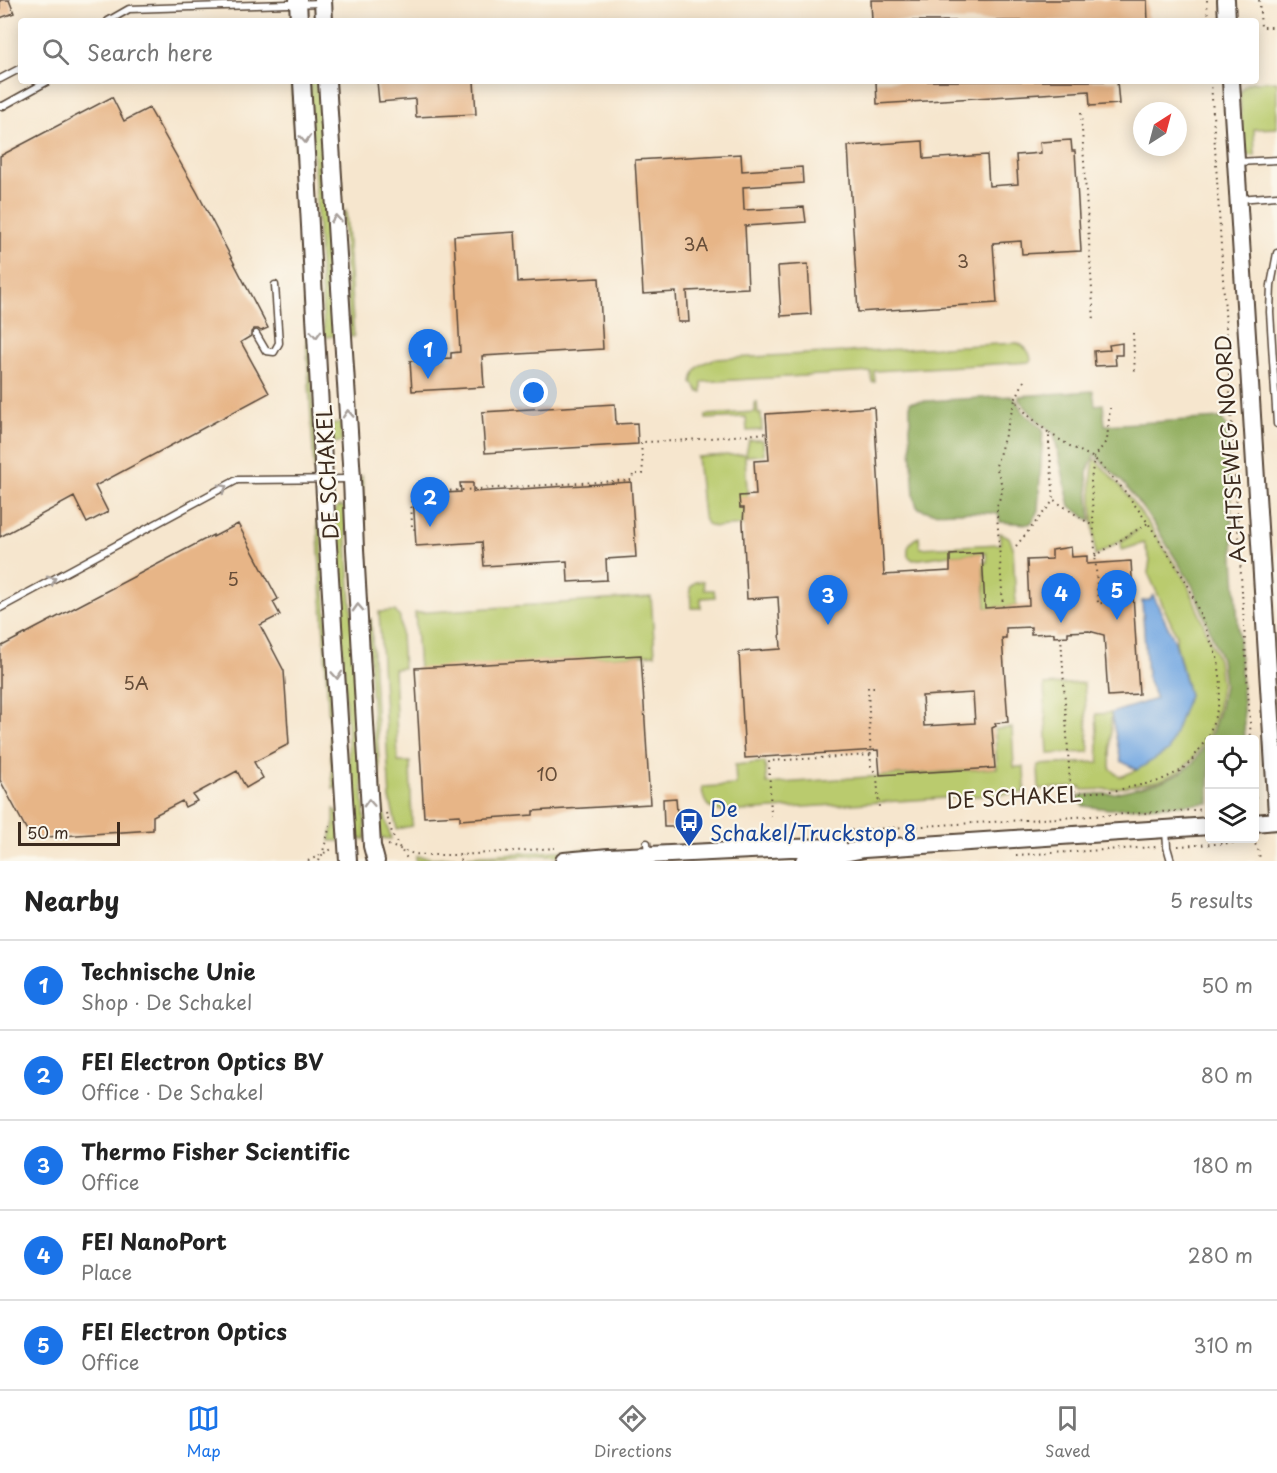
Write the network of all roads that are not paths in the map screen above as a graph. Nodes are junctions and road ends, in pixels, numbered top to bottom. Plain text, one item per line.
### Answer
1 (1226, 0) edge
2 (323, 2) edge
3 (298, 9) edge
4 (113, 18) edge
5 (324, 18) edge
6 (1227, 18) edge
7 (18, 70) edge
8 (0, 79) edge
9 (42, 84) edge
10 (302, 84) edge
11 (327, 84) edge
12 (1231, 84) edge
13 (1, 106) edge
14 (1277, 160) edge
15 (1236, 162) junction
16 (1277, 196) edge
17 (1238, 198) junction
18 (1277, 253) edge
19 (275, 285) dead end
20 (256, 334) dead end
21 (1277, 423) edge
22 (352, 479) junction
23 (324, 480) junction
24 (0, 608) edge
25 (1271, 648) edge
26 (1277, 814) edge
27 (1277, 821) edge
28 (1259, 823) edge
29 (1205, 826) edge
30 (1166, 828) junction
31 (864, 852) junction
32 (568, 857) edge
33 (348, 861) edge
34 (376, 861) edge
35 (804, 861) edge
36 (1171, 861) edge

1 - 6 street
2 - 3 lane
2 - 5 street
3 - 4 lane
7 - 8 lane
9 - 13 lane
10 -> 23 street, DE SCHAKEL
22 -> 11 street, DE SCHAKEL
12 - 15 street, ACHTSEWEG NOORD
14 - 15 lane
15 - 17 street, ACHTSEWEG NOORD
16 - 17 lane
17 - 25 street, ACHTSEWEG NOORD
18 - 21 lane
19 - 20 lane
22 - 23 lane
34 -> 22 street, DE SCHAKEL
24 -> 23 lane
23 -> 33 street, DE SCHAKEL
25 - 26 street, ACHTSEWEG NOORD
27 - 28 street
29 - 30 street, DE SCHAKEL
30 - 31 street, DE SCHAKEL
30 - 36 lane
31 - 32 street, DE SCHAKEL
31 - 35 street, DE SCHAKEL

